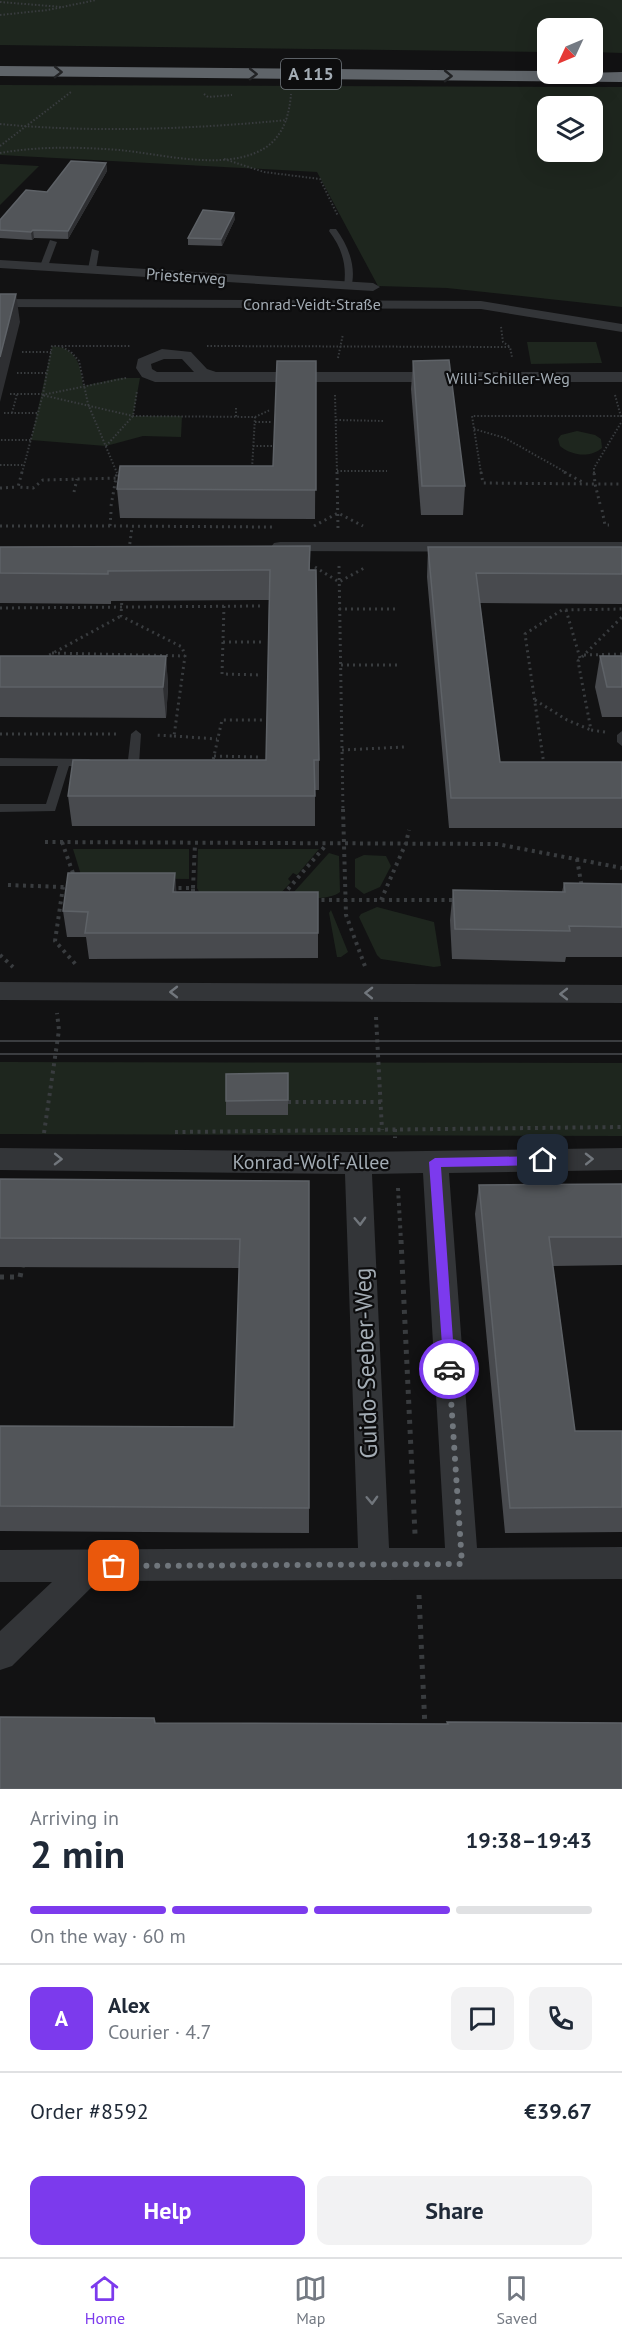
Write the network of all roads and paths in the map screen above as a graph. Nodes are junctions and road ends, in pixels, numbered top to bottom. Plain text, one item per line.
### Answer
1 (96, 0) edge
2 (0, 2) edge
3 (70, 8) junction
4 (0, 15) edge
5 (0, 58) edge
6 (537, 63) edge
7 (603, 64) edge
8 (622, 64) edge
9 (0, 71) edge
10 (622, 77) edge
11 (71, 92) dead end
12 (291, 94) dead end
13 (288, 120) junction
14 (0, 124) edge
15 (26, 127) junction
16 (0, 146) edge
17 (0, 153) edge
18 (224, 159) junction
19 (342, 224) dead end
20 (333, 231) dead end
21 (53, 242) dead end
22 (95, 251) dead end
23 (0, 264) edge
24 (44, 266) junction
25 (92, 270) junction
26 (348, 286) junction
27 (373, 287) dead end
28 (0, 303) edge
29 (622, 328) edge
30 (343, 334) dead end
31 (503, 342) dead end
32 (61, 346) junction
33 (341, 346) junction
34 (499, 346) junction
35 (172, 349) junction
36 (22, 352) dead end
37 (51, 352) junction
38 (17, 373) dead end
39 (47, 373) junction
40 (335, 376) junction
41 (214, 377) junction
42 (622, 377) edge
43 (147, 378) junction
44 (516, 378) junction
45 (83, 386) junction
46 (10, 394) dead end
47 (17, 394) junction
48 (42, 395) junction
49 (88, 404) junction
50 (161, 408) dead end
51 (199, 408) dead end
52 (236, 408) dead end
53 (270, 410) dead end
54 (4, 413) dead end
55 (12, 413) junction
56 (38, 413) junction
57 (133, 416) junction
58 (160, 416) junction
59 (199, 417) junction
60 (236, 417) junction
61 (255, 417) junction
62 (622, 418) edge
63 (336, 420) junction
64 (384, 421) dead end
65 (255, 422) junction
66 (272, 422) edge
67 (474, 429) junction
68 (1, 440) edge
69 (31, 440) junction
70 (106, 446) junction
71 (253, 446) junction
72 (272, 446) edge
73 (0, 465) edge
74 (24, 465) junction
75 (262, 471) edge
76 (337, 471) junction
77 (387, 471) dead end
78 (117, 478) junction
79 (128, 478) edge
80 (77, 479) junction
81 (585, 484) junction
82 (595, 484) junction
83 (622, 484) edge
84 (18, 487) junction
85 (0, 488) edge
86 (74, 492) dead end
87 (600, 504) dead end
88 (111, 506) dead end
89 (602, 510) dead end
90 (111, 512) dead end
91 (338, 513) junction
92 (614, 525) dead end
93 (0, 526) edge
94 (110, 526) junction
95 (132, 526) junction
96 (275, 527) dead end
97 (319, 528) dead end
98 (329, 528) dead end
99 (338, 528) junction
100 (366, 528) dead end
101 (257, 547) edge
102 (338, 547) junction
103 (622, 547) edge
104 (128, 557) edge
105 (315, 567) edge
106 (366, 567) dead end
107 (339, 582) junction
108 (122, 597) edge
109 (224, 606) junction
110 (261, 606) dead end
111 (121, 607) junction
112 (0, 608) edge
113 (339, 609) junction
114 (395, 609) dead end
115 (622, 609) edge
116 (566, 610) junction
117 (121, 616) junction
118 (622, 617) edge
119 (223, 642) junction
120 (262, 642) dead end
121 (51, 653) junction
122 (622, 654) edge
123 (129, 655) junction
124 (185, 656) junction
125 (582, 656) junction
126 (42, 659) edge
127 (341, 665) junction
128 (400, 665) dead end
129 (128, 666) edge
130 (262, 675) dead end
131 (535, 700) junction
132 (262, 720) dead end
133 (591, 730) junction
134 (0, 734) edge
135 (136, 734) junction
136 (174, 735) junction
137 (622, 737) edge
138 (217, 739) junction
139 (404, 747) dead end
140 (342, 750) junction
141 (214, 756) junction
142 (259, 757) edge
143 (0, 762) edge
144 (64, 763) junction
145 (212, 764) edge
146 (544, 768) edge
147 (0, 808) edge
148 (409, 830) dead end
149 (45, 842) dead end
150 (62, 842) junction
151 (328, 843) junction
152 (344, 843) junction
153 (406, 843) junction
154 (195, 844) junction
155 (577, 859) junction
156 (622, 868) edge
157 (8, 885) dead end
158 (63, 887) junction
159 (170, 888) edge
160 (192, 888) junction
161 (583, 893) edge
162 (193, 900) edge
163 (289, 900) edge
164 (312, 900) edge
165 (345, 900) junction
166 (381, 900) junction
167 (464, 900) edge
168 (78, 968) dead end
169 (0, 991) edge
170 (55, 991) junction
171 (622, 994) edge
172 (288, 1102) edge
173 (381, 1102) dead end
174 (622, 1127) edge
175 (395, 1130) junction
176 (172, 1132) dead end
177 (33, 1133) dead end
178 (56, 1134) dead end
179 (42, 1146) junction
180 (0, 1159) edge
181 (622, 1159) edge
182 (435, 1162) junction
183 (358, 1163) junction
184 (396, 1163) junction
185 (23, 1257) edge
186 (0, 1277) edge
187 (417, 1563) junction
188 (622, 1563) edge
189 (374, 1564) junction
190 (462, 1564) junction
191 (0, 1566) edge
192 (91, 1566) junction
193 (0, 1654) edge
194 (425, 1732) edge

1 - 3 path
2 - 3 path
3 - 4 path
5 - 6 highway, A 115
7 - 8 highway
9 -> 10 highway, A 115
11 - 15 path
12 - 13 path
13 - 15 path
13 - 18 path
14 - 15 path
15 - 16 path
17 - 18 path
18 - 19 path
20 - 26 lane
21 - 24 lane
22 - 25 lane
23 - 24 street, Priesterweg
24 - 25 street, Priesterweg
25 - 26 street, Priesterweg
26 - 27 street, Priesterweg
28 - 29 street, Conrad-Veidt-Straße
30 - 33 path
31 - 34 path
32 - 35 path
32 - 37 path
32 - 45 path
33 - 34 path
33 - 35 path
33 - 40 path
34 - 44 path
35 - 41 street
35 - 43 street
36 - 37 path
37 - 39 path
38 - 39 path
39 - 48 path
40 - 41 street, Willi-Schiller-Weg
40 - 44 street, Willi-Schiller-Weg
40 - 63 path
41 - 43 street, Willi-Schiller-Weg
42 - 44 street, Willi-Schiller-Weg
43 - 45 path
43 - 57 path
45 - 48 path
45 - 49 path
46 - 47 path
47 - 48 path
47 - 55 path
48 - 49 path
48 - 56 path
49 - 57 path
49 - 70 path
50 - 58 path
51 - 59 path
52 - 60 path
53 - 61 path
54 - 55 path
55 - 56 path
56 - 69 path
57 - 58 path
57 - 70 path
58 - 59 path
59 - 60 path
60 - 61 path
61 - 65 path
62 - 67 path
62 - 82 path
63 - 64 path
63 - 76 path
65 - 66 path
65 - 71 path
67 - 81 path
67 - 81 path
68 - 69 path
69 - 74 path
70 - 78 path
71 - 72 path
71 - 75 path
73 - 74 path
74 - 84 path
76 - 77 path
76 - 91 path
78 - 79 path
78 - 80 path
78 - 88 path
80 - 84 path
80 - 86 path
81 - 82 path
82 - 83 path
82 - 87 path
84 - 85 path
89 - 92 path
90 - 94 path
91 - 97 path
91 - 99 path
91 - 100 path
93 - 94 path
94 - 95 path
95 - 96 path
95 - 104 path
98 - 99 path
99 - 102 path
101 - 102 street
102 - 103 street
102 - 107 path
105 - 107 path
106 - 107 path
107 - 113 path
108 - 111 path
109 - 110 path
109 - 111 path
109 - 119 path
111 - 112 path
111 - 117 path
113 - 114 path
113 - 127 path
115 - 116 path
116 - 125 path
116 - 131 path
117 - 121 path
117 - 124 path
118 - 125 path
119 - 120 path
119 - 130 path
121 - 123 path
121 - 126 path
122 - 125 path
123 - 124 path
123 - 129 path
124 - 136 path
125 - 133 path
127 - 128 path
127 - 140 path
131 - 133 path
131 - 146 path
132 - 138 path
133 - 137 path
134 - 135 path
135 - 136 path
135 - 144 lane
136 - 138 path
138 - 141 path
139 - 140 path
140 - 152 path
141 - 142 path
141 - 145 path
143 - 144 lane
144 - 147 lane
148 - 153 path
149 - 150 path
150 - 154 path
150 - 158 path
151 - 152 path
151 - 154 path
151 - 163 path
152 - 153 path
152 - 165 path
153 - 155 path
153 - 166 path
154 - 160 path
155 - 156 path
155 - 161 path
157 - 158 path
158 - 168 path
159 - 160 path
160 - 162 path
164 - 165 path
165 - 166 path
166 - 167 path
169 - 170 street
171 -> 170 street
170 - 179 path
172 - 173 path
174 - 175 path
175 - 176 path
175 - 184 path
177 - 179 path
178 - 179 path
179 - 180 street, Konrad-Wolf-Allee
179 -> 183 street, Konrad-Wolf-Allee
182 -> 181 street, Konrad-Wolf-Allee
182 - 184 street, Konrad-Wolf-Allee
182 - 190 street
183 - 184 street, Konrad-Wolf-Allee
183 -> 189 street, Guido-Seeber-Weg
184 - 187 path
185 - 186 path
187 - 189 street
187 - 190 street
187 - 194 path
188 - 190 street
189 - 192 street
191 - 192 street
192 - 193 street

